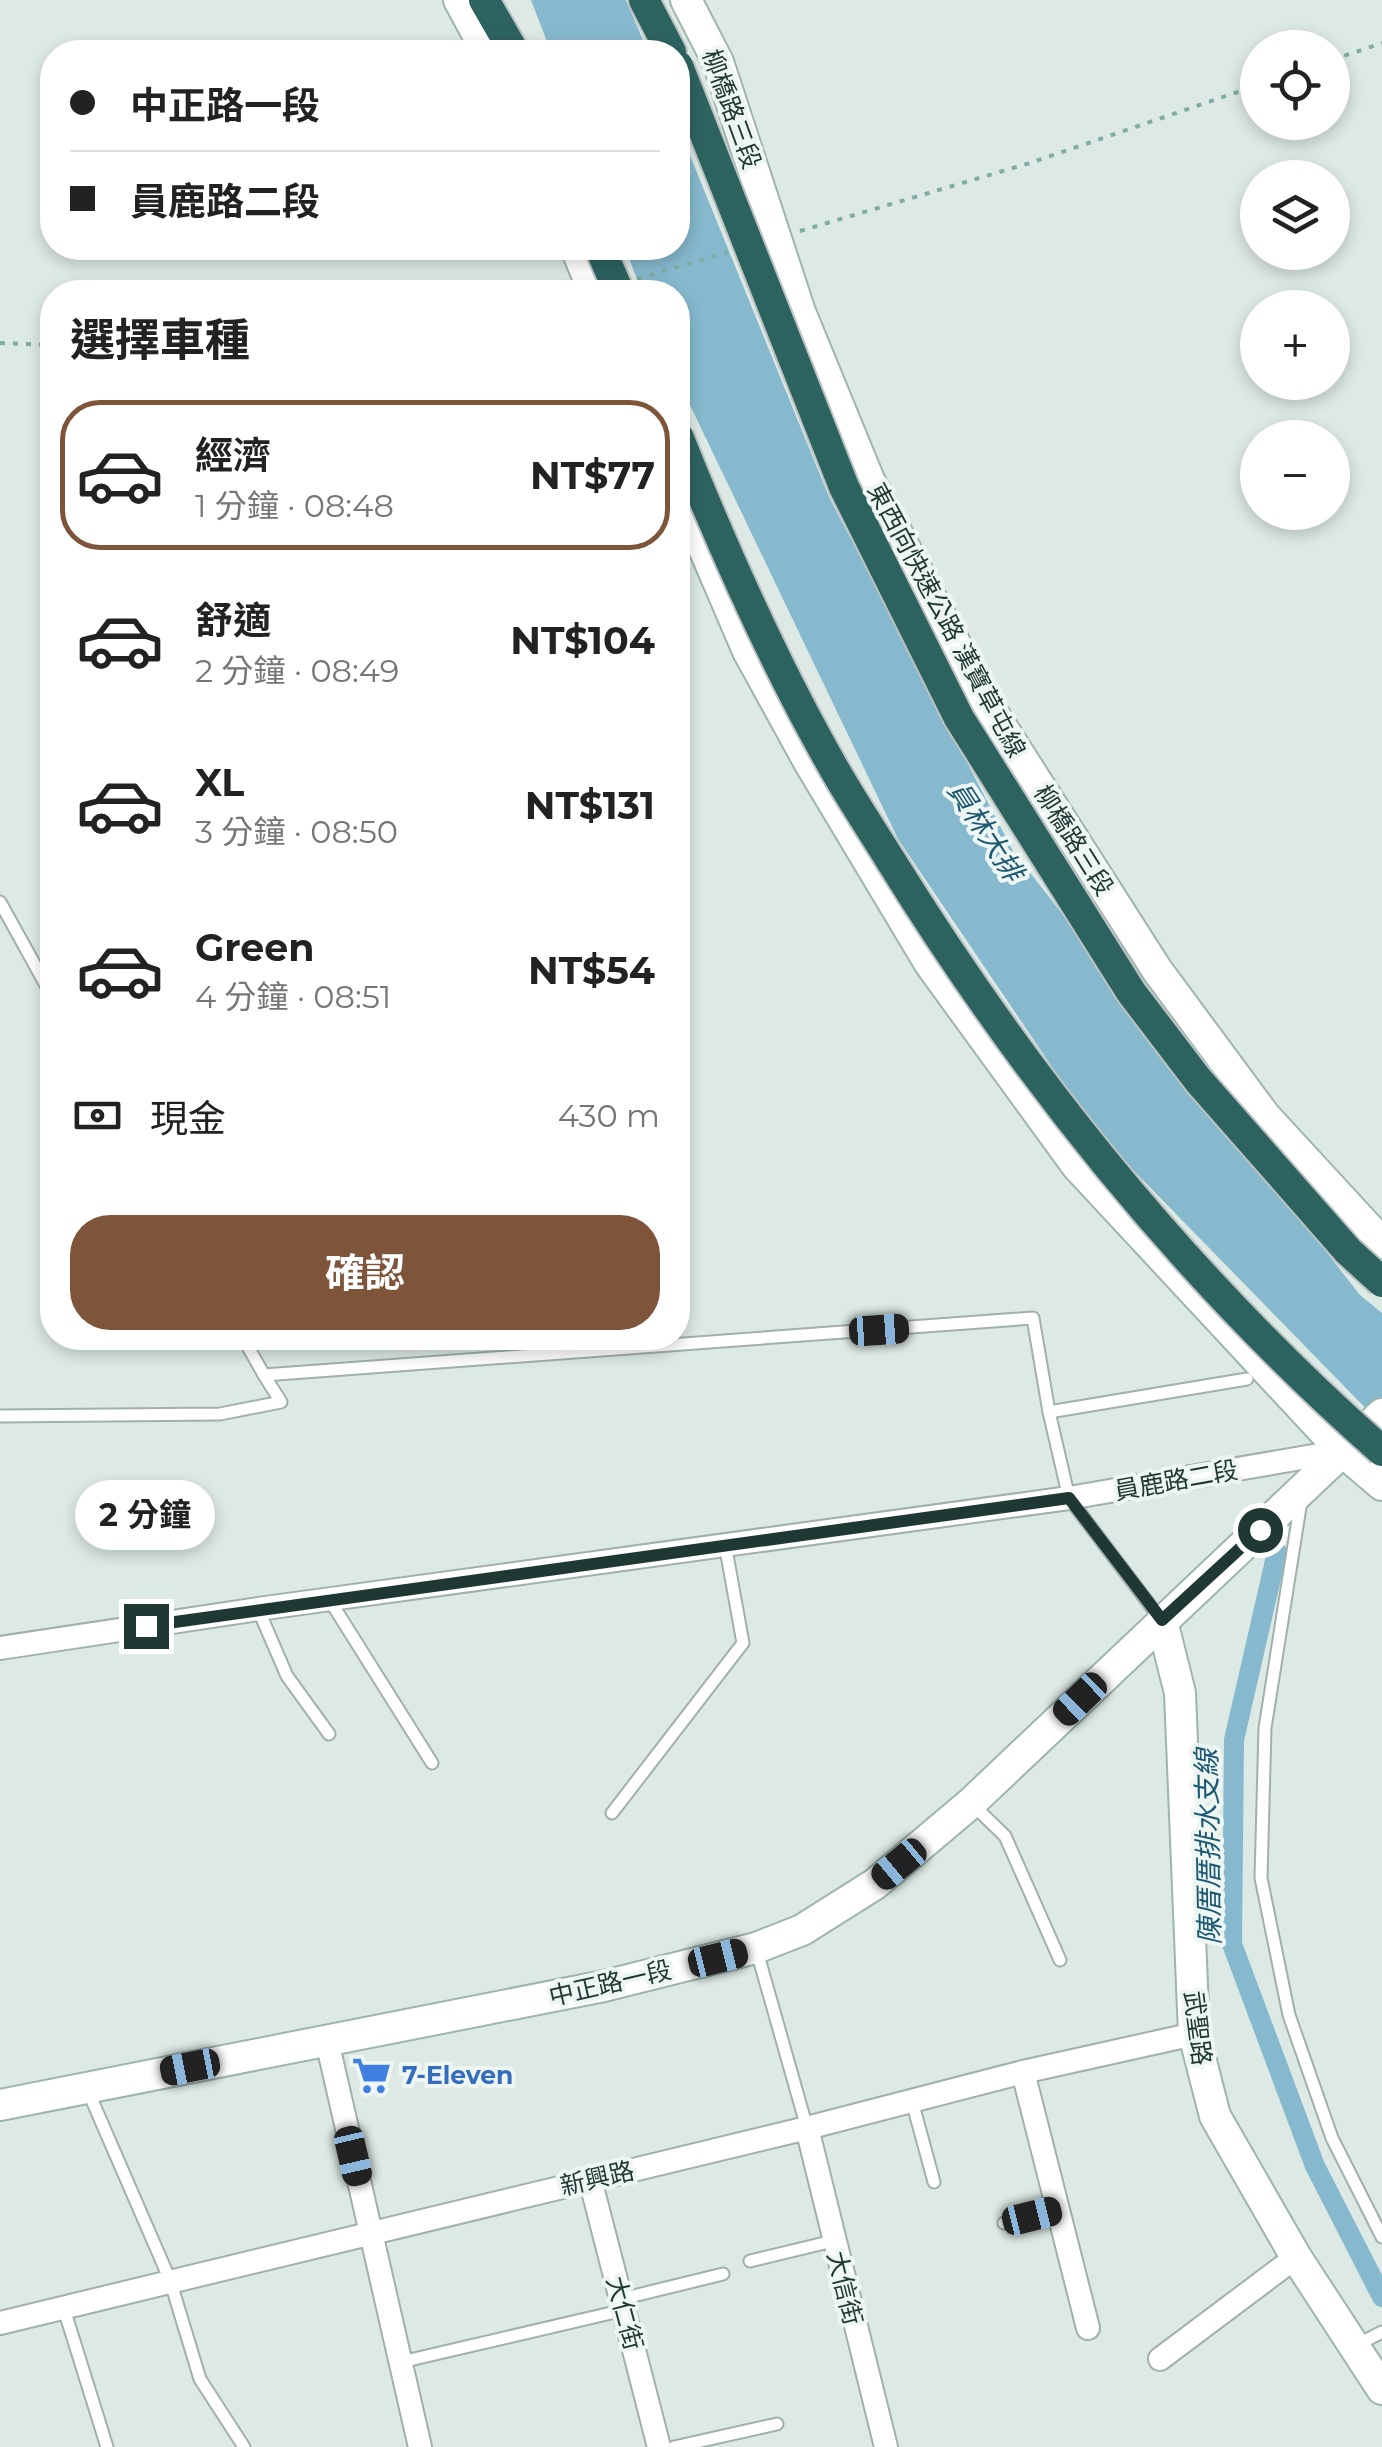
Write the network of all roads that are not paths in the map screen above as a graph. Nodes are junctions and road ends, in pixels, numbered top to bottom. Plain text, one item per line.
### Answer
1 (459, 0) edge
2 (484, 0) edge
3 (644, 0) edge
4 (686, 0) edge
5 (480, 40) edge
6 (507, 40) edge
7 (665, 40) edge
8 (690, 96) edge
9 (690, 466) edge
10 (690, 516) edge
11 (0, 902) edge
12 (40, 974) edge
13 (1382, 1243) edge
14 (1382, 1282) edge
15 (690, 1343) edge
16 (250, 1350) edge
17 (601, 1350) edge
18 (264, 1375) junction
19 (1247, 1379) dead end
20 (1049, 1412) junction
21 (0, 1416) edge
22 (1377, 1431) edge
23 (1342, 1451) junction
24 (1382, 1484) edge
25 (1303, 1490) junction
26 (1069, 1498) junction
27 (725, 1544) junction
28 (329, 1599) junction
29 (258, 1608) junction
30 (1162, 1620) junction
31 (0, 1648) edge
32 (329, 1734) dead end
33 (432, 1763) dead end
34 (971, 1803) junction
35 (612, 1813) dead end
36 (756, 1948) junction
37 (1060, 1960) dead end
38 (1194, 2034) junction
39 (327, 2041) junction
40 (1023, 2072) junction
41 (86, 2087) junction
42 (912, 2101) junction
43 (0, 2105) edge
44 (807, 2128) junction
45 (590, 2179) junction
46 (934, 2182) dead end
47 (1060, 2208) junction
48 (1004, 2222) dead end
49 (370, 2232) junction
50 (1382, 2237) edge
51 (833, 2241) junction
52 (1296, 2258) junction
53 (750, 2261) dead end
54 (723, 2274) dead end
55 (170, 2280) junction
56 (622, 2304) junction
57 (64, 2309) junction
58 (0, 2323) edge
59 (1088, 2328) dead end
60 (1382, 2332) edge
61 (1356, 2345) junction
62 (1160, 2359) dead end
63 (401, 2362) junction
64 (1382, 2389) edge
65 (777, 2424) dead end
66 (108, 2447) edge
67 (244, 2447) edge
68 (420, 2447) edge
69 (660, 2447) edge
70 (674, 2447) edge
71 (886, 2447) edge

1 - 5 main road
2 - 6 highway
3 - 7 highway
4 - 13 main road, 柳橋路三段
8 - 14 highway, 東西向快速公路 漢寶草屯線, bridge
9 - 22 highway, bridge
10 - 23 main road
11 - 12 lane
15 - 20 lane
16 - 18 lane
17 - 18 lane
18 - 21 lane
19 - 20 lane
20 - 26 lane
22 - 23 main road, 中正路一段
23 - 24 main road
23 - 25 main road, 中正路一段
23 - 26 street, 員鹿路二段
25 - 30 main road, 中正路一段
25 - 50 lane
26 - 27 street, 員鹿路二段
26 - 30 lane
27 - 28 street, 員鹿路二段
27 - 35 lane
28 - 29 street, 員鹿路二段
28 - 33 lane
29 - 31 street, 員鹿路二段
29 - 32 lane
30 - 34 main road, 中正路一段
30 - 38 main road, 武聖路
34 - 36 main road, 中正路一段
34 - 37 lane
36 - 39 main road, 中正路一段
36 - 44 lane
38 - 40 street, 新興路
38 - 52 main road, 武聖路
39 - 41 main road, 中正路一段
39 - 49 street
40 - 42 street, 新興路
40 - 47 street
41 - 43 main road, 中正路一段
41 - 55 lane
42 - 44 street, 新興路
42 - 46 lane
44 - 45 street, 新興路
44 - 51 street, 大信街
45 - 49 street, 新興路
45 - 56 street, 大仁街
47 - 48 lane
47 - 59 street
49 - 55 street, 新興路
49 - 63 street
51 - 53 lane
51 - 71 street, 大信街
52 - 61 main road, 武聖路
52 - 62 street
54 - 56 lane
55 - 57 street, 新興路
55 - 67 lane
56 - 63 lane
56 - 69 street, 大仁街
57 - 58 street, 新興路
57 - 66 lane
60 - 61 lane
61 - 64 main road, 武聖路
63 - 68 street
65 - 70 lane

